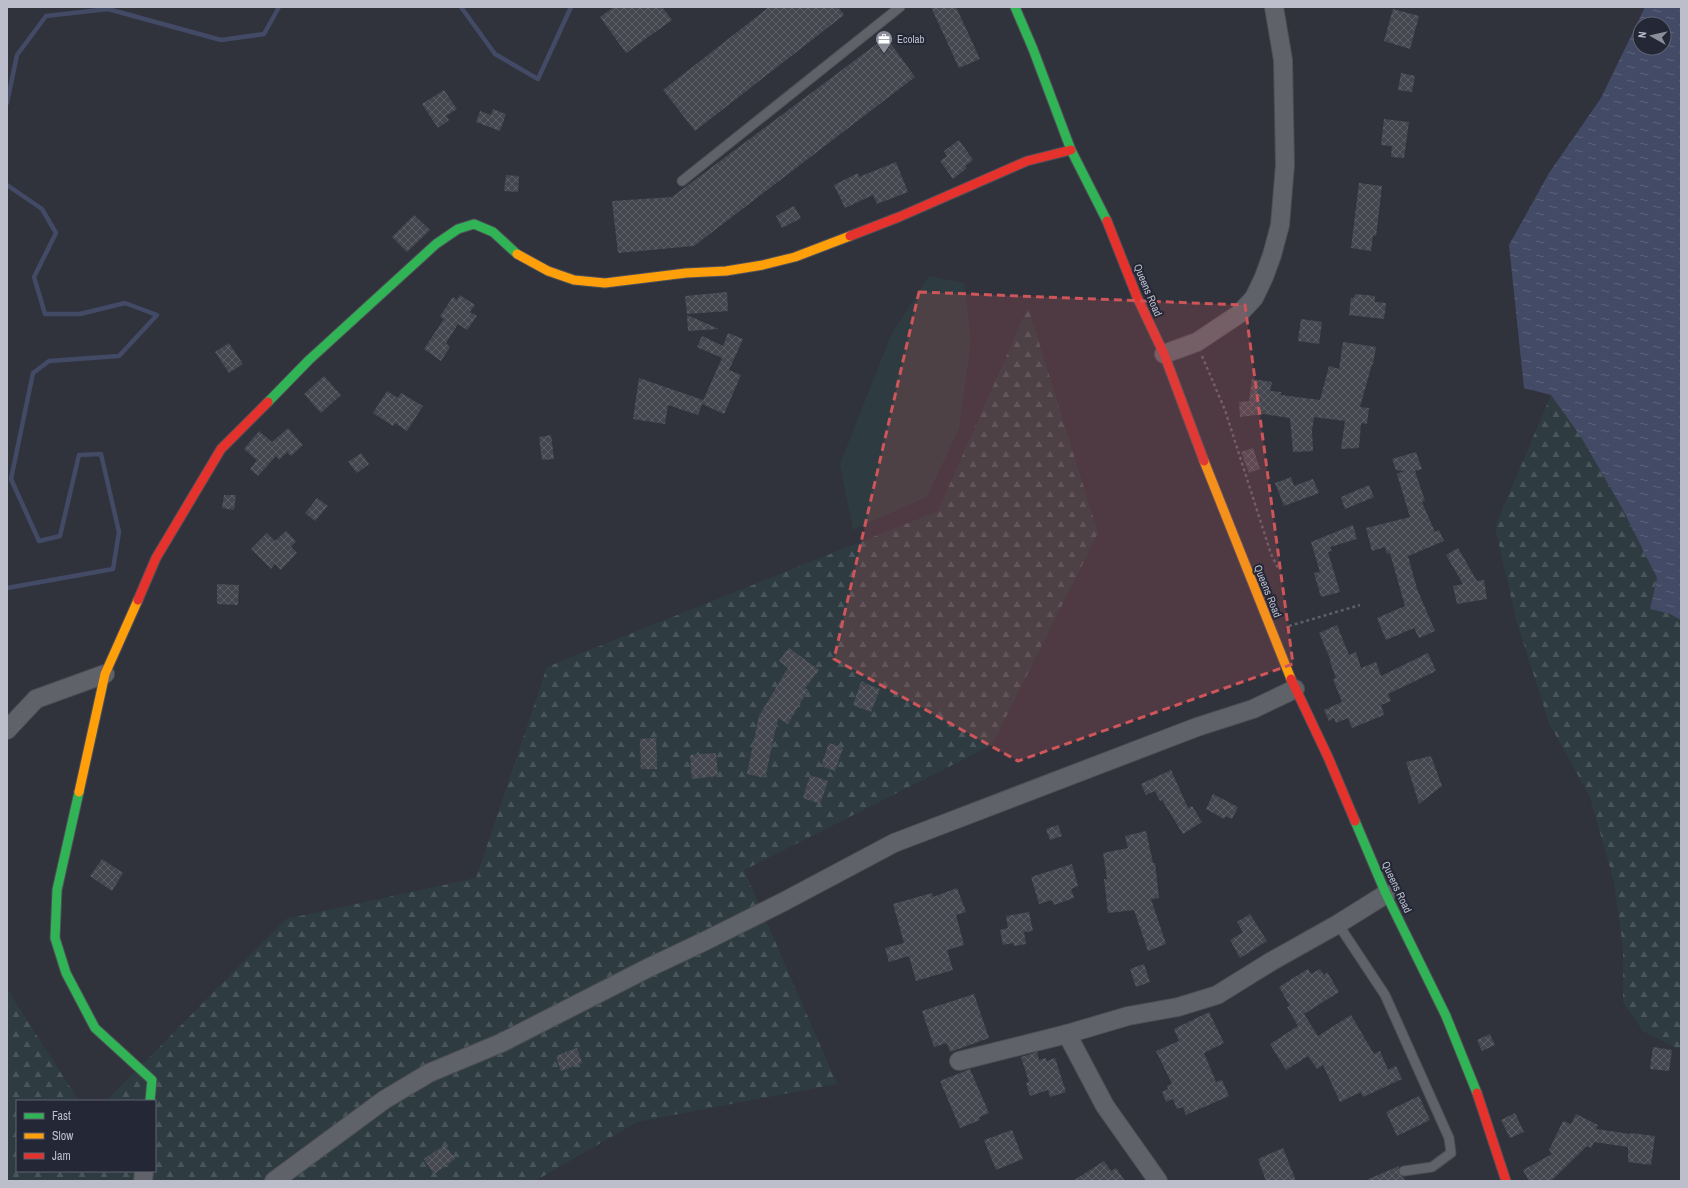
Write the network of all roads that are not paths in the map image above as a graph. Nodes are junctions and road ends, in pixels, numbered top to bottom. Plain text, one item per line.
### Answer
1 (900, 7) edge
2 (1015, 7) edge
3 (1274, 7) edge
4 (1071, 150) junction
5 (682, 181) dead end
6 (1164, 354) junction
7 (106, 674) junction
8 (1295, 689) junction
9 (7, 730) edge
10 (1386, 894) junction
11 (1338, 924) junction
12 (1067, 1034) junction
13 (958, 1061) dead end
14 (150, 1100) edge
15 (1404, 1172) dead end
16 (274, 1181) edge
17 (1158, 1181) edge
18 (1506, 1181) edge

1 - 5 lane
2 - 4 main road, Queens Road
3 - 6 street
4 - 6 main road, Queens Road
4 - 7 main road
6 - 8 main road, Queens Road
7 - 9 street
7 - 14 main road
8 - 10 main road, Queens Road
8 - 16 street
10 - 11 street
10 - 18 main road, Queens Road
11 - 12 street
11 - 15 lane
12 - 13 street
12 - 17 street

